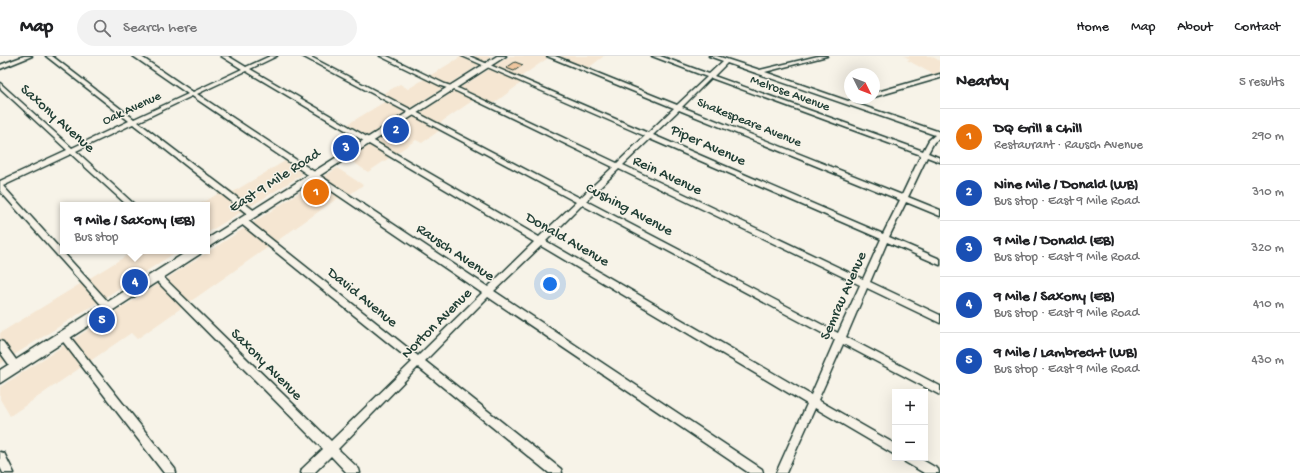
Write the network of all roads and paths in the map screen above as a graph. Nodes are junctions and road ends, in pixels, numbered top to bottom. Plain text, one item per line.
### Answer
1 (29, 56) edge
2 (49, 56) edge
3 (136, 56) edge
4 (224, 56) edge
5 (274, 56) edge
6 (304, 56) edge
7 (383, 56) edge
8 (464, 56) edge
9 (502, 56) edge
10 (550, 56) edge
11 (655, 56) edge
12 (712, 56) edge
13 (824, 56) edge
14 (726, 60) junction
15 (487, 65) junction
16 (0, 67) edge
17 (246, 69) junction
18 (760, 72) junction
19 (710, 76) junction
20 (940, 76) edge
21 (0, 85) edge
22 (452, 88) junction
23 (880, 93) edge
24 (193, 94) junction
25 (844, 102) edge
26 (850, 104) edge
27 (678, 107) junction
28 (413, 113) junction
29 (134, 122) junction
30 (649, 135) junction
31 (940, 135) edge
32 (368, 141) junction
33 (72, 151) junction
34 (924, 154) junction
35 (940, 160) edge
36 (617, 166) junction
37 (313, 175) junction
38 (0, 184) edge
39 (0, 187) edge
40 (903, 198) junction
41 (582, 201) junction
42 (128, 202) edge
43 (940, 213) edge
44 (253, 214) junction
45 (243, 221) junction
46 (885, 238) junction
47 (210, 242) edge
48 (540, 242) junction
49 (60, 254) edge
50 (60, 254) edge
51 (187, 254) edge
52 (940, 262) edge
53 (157, 276) junction
54 (865, 284) junction
55 (488, 292) junction
56 (108, 307) junction
57 (940, 320) edge
58 (64, 336) junction
59 (840, 338) junction
60 (0, 344) edge
61 (419, 362) junction
62 (16, 367) junction
63 (0, 377) edge
64 (940, 390) edge
65 (812, 401) junction
66 (331, 448) junction
67 (892, 448) edge
68 (0, 458) edge
69 (914, 461) edge
70 (9, 473) edge
71 (171, 473) edge
72 (306, 473) edge
73 (355, 473) edge
74 (557, 473) edge
75 (758, 473) edge
76 (781, 473) edge
77 (934, 473) edge

1 - 16 street
2 - 29 street
3 - 24 street, Rausch Avenue
4 - 17 street, Donald Avenue
5 - 17 street, Oak Avenue
6 - 28 street, Cushing Avenue
7 - 22 street, Rein Avenue
8 - 15 street, Piper Avenue
9 - 15 main road, East 9 Mile Road
10 - 27 street, Shakespeare Avenue
11 - 19 street, Melrose Avenue
12 - 14 street
13 - 18 street
14 - 18 street
14 - 19 street, Norton Avenue
15 - 22 main road, East 9 Mile Road
15 - 30 street, Piper Avenue
17 - 24 street, Oak Avenue
17 - 32 street, Donald Avenue
18 - 25 street
19 - 27 street, Norton Avenue
19 - 34 street, Melrose Avenue
20 - 23 street
21 - 33 street, Saxony Avenue
22 - 28 main road, East 9 Mile Road
22 - 36 street, Rein Avenue
24 - 29 street, Oak Avenue
24 - 37 street, Rausch Avenue
26 - 31 street
27 - 30 street, Norton Avenue
27 - 40 street, Shakespeare Avenue
28 - 32 main road, East 9 Mile Road
28 - 41 street, Cushing Avenue
29 - 33 street, Oak Avenue
29 - 44 street
30 - 36 street, Norton Avenue
30 - 46 street, Piper Avenue
31 - 34 street, Semrau Avenue
32 - 37 main road, East 9 Mile Road
32 - 48 street, Donald Avenue
33 - 38 street, Oak Avenue
33 - 42 street, Saxony Avenue
34 - 35 street, Melrose Avenue
34 - 40 street, Semrau Avenue
36 - 41 street, Norton Avenue
36 - 54 street, Rein Avenue
37 - 44 main road, East 9 Mile Road
37 - 55 street, Rausch Avenue
39 - 49 street
40 - 43 street, Shakespeare Avenue
40 - 46 street, Semrau Avenue
41 - 48 street, Norton Avenue
41 - 59 street, Cushing Avenue
44 - 45 main road, East 9 Mile Road
45 - 47 main road, East 9 Mile Road
45 - 61 street, David Avenue
46 - 52 street, Piper Avenue
46 - 54 street, Semrau Avenue
48 - 55 street, Norton Avenue
48 - 65 street, Donald Avenue
50 - 56 street
51 - 53 main road
53 - 56 main road
53 - 66 street, Saxony Avenue
54 - 57 street, Rein Avenue
54 - 59 street, Semrau Avenue
55 - 61 street, Norton Avenue
55 - 75 street, Rausch Avenue
56 - 58 main road
58 - 62 main road
58 - 71 street
59 - 64 street, Cushing Avenue
59 - 65 street, Semrau Avenue
60 - 62 street
61 - 66 street, Norton Avenue
61 - 74 street, David Avenue
62 - 63 main road
65 - 67 street, Donald Avenue
65 - 76 street, Semrau Avenue
66 - 72 street, Norton Avenue
66 - 73 street, Saxony Avenue
68 - 70 street
69 - 77 street

